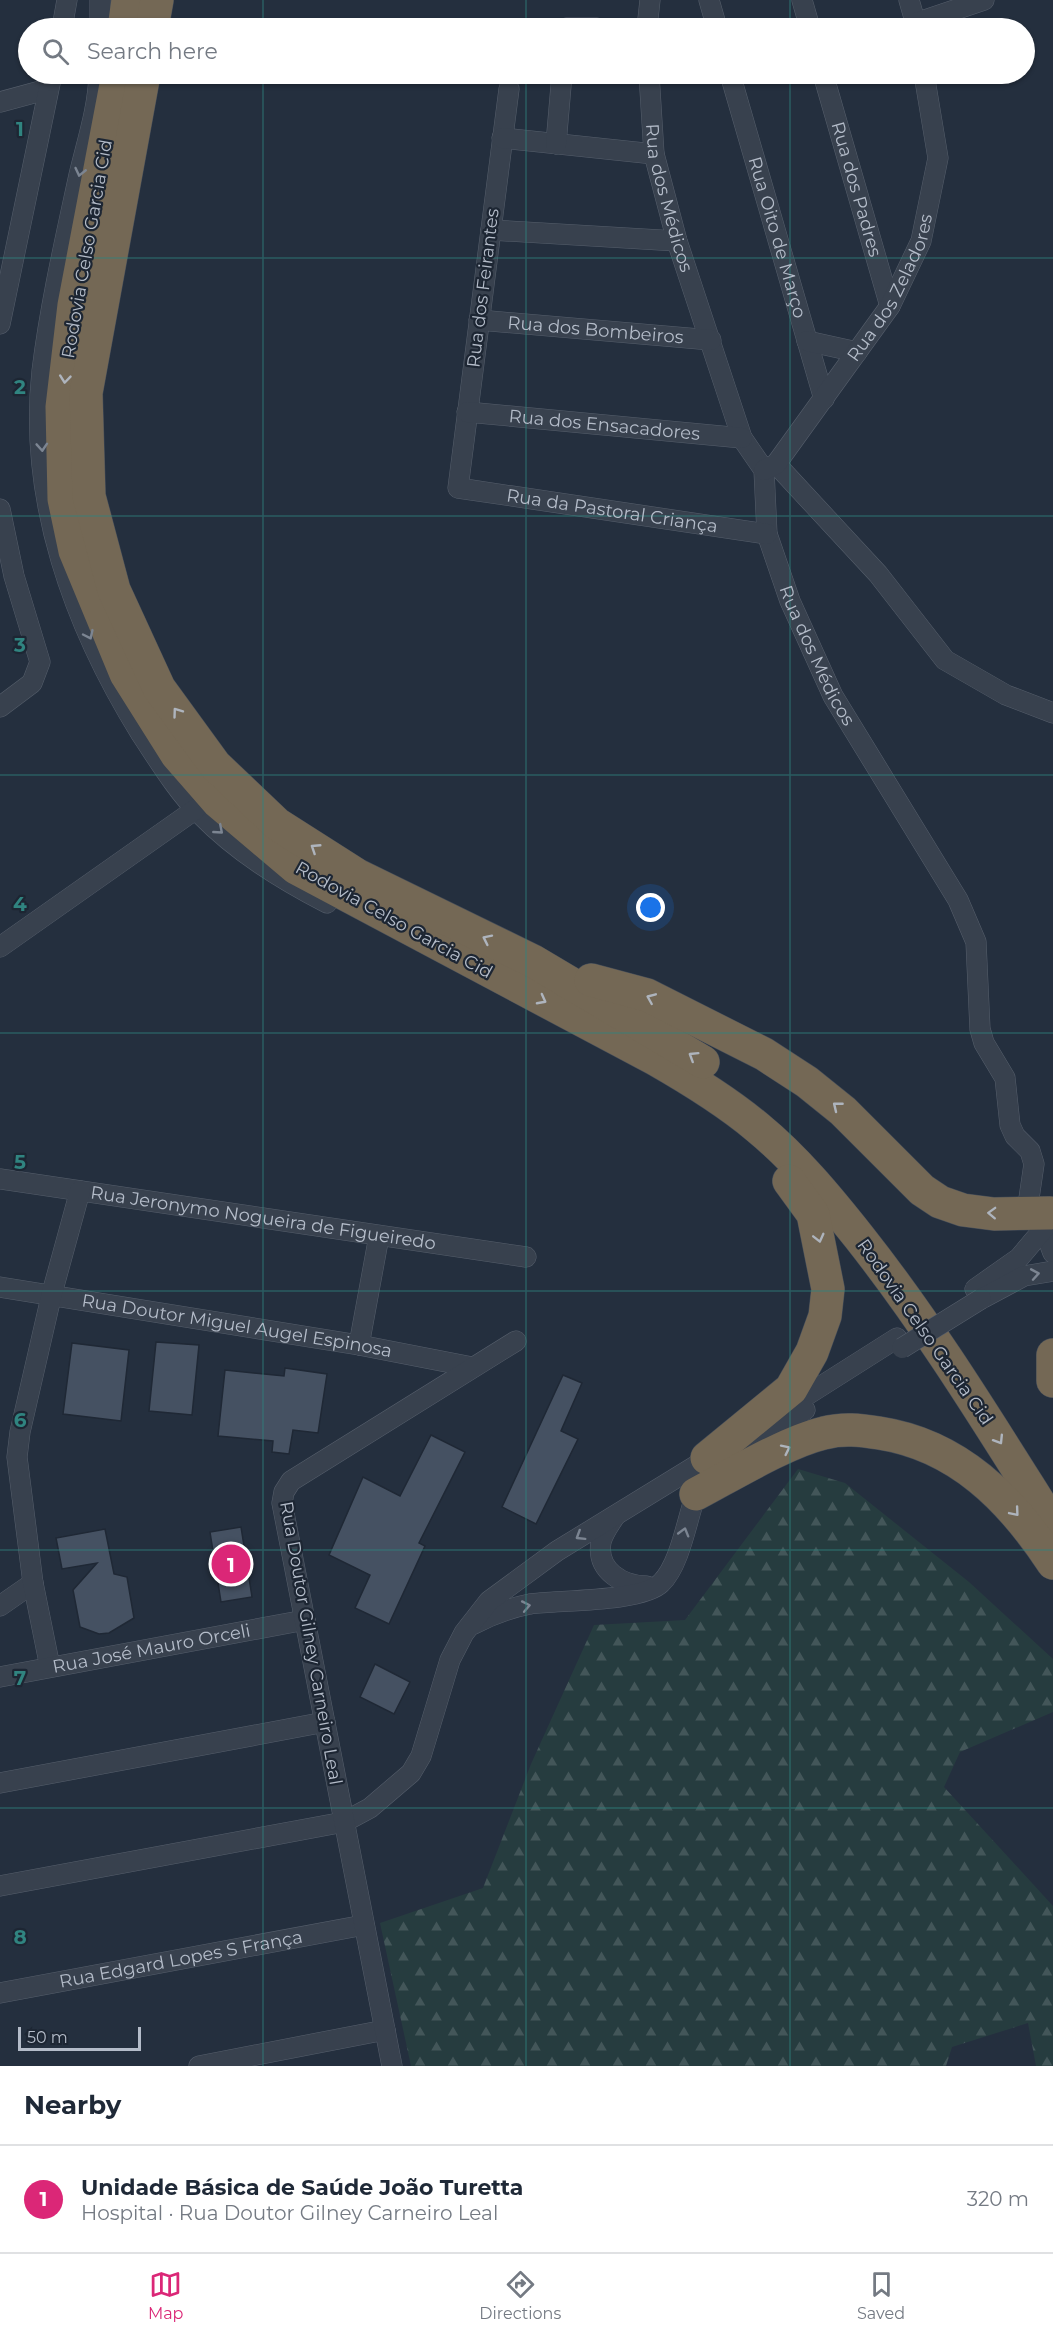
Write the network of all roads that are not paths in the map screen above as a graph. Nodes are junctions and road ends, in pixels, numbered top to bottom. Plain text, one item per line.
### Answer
1 (67, 0) edge
2 (100, 0) edge
3 (114, 0) edge
4 (128, 0) edge
5 (157, 0) edge
6 (650, 0) edge
7 (709, 0) edge
8 (802, 0) edge
9 (909, 0) edge
10 (984, 0) edge
11 (64, 18) edge
12 (100, 18) edge
13 (114, 18) edge
14 (125, 18) edge
15 (154, 18) edge
16 (648, 18) edge
17 (714, 18) edge
18 (807, 18) edge
19 (915, 18) edge
20 (938, 18) edge
21 (43, 84) edge
22 (49, 84) edge
23 (114, 84) edge
24 (117, 84) edge
25 (118, 84) edge
26 (561, 84) edge
27 (650, 84) edge
28 (733, 84) edge
29 (826, 84) edge
30 (926, 84) edge
31 (509, 89) dead end
32 (0, 102) edge
33 (502, 138) junction
34 (556, 144) junction
35 (654, 154) junction
36 (491, 230) junction
37 (677, 241) junction
38 (890, 306) junction
39 (479, 320) junction
40 (0, 324) edge
41 (711, 339) junction
42 (807, 341) junction
43 (857, 352) junction
44 (824, 399) junction
45 (467, 412) junction
46 (742, 438) junction
47 (770, 467) junction
48 (458, 488) joint
49 (0, 509) edge
50 (767, 534) junction
51 (0, 707) edge
52 (1053, 713) edge
53 (196, 809) junction
54 (0, 947) edge
55 (446, 949) junction
56 (533, 961) junction
57 (655, 1059) junction
58 (0, 1179) edge
59 (80, 1191) junction
60 (1044, 1215) edge
61 (379, 1236) junction
62 (1053, 1253) edge
63 (526, 1257) dead end
64 (1053, 1271) edge
65 (0, 1287) edge
66 (52, 1293) junction
67 (978, 1294) junction
68 (516, 1341) dead end
69 (900, 1343) junction
70 (359, 1345) junction
71 (1053, 1355) edge
72 (472, 1367) junction
73 (1053, 1381) edge
74 (707, 1458) junction
75 (1053, 1482) edge
76 (696, 1494) junction
77 (616, 1514) junction
78 (1053, 1525) edge
79 (1053, 1563) edge
80 (33, 1583) junction
81 (660, 1584) junction
82 (0, 1606) edge
83 (305, 1620) junction
84 (471, 1625) junction
85 (50, 1667) junction
86 (0, 1677) edge
87 (325, 1722) junction
88 (0, 1783) edge
89 (344, 1822) junction
90 (0, 1886) edge
91 (364, 1924) junction
92 (0, 1993) edge
93 (385, 2030) junction
94 (207, 2065) edge
95 (392, 2066) edge

1 - 11 street
2 - 12 street
3 - 13 highway
4 - 14 highway
5 - 15 highway
6 - 16 street
7 - 17 street
8 - 18 street
9 - 19 street
10 - 20 street
21 - 32 street
22 - 40 street
23 -> 53 street
24 -> 55 highway, Rodovia Celso Garcia Cid
56 -> 25 highway, Rodovia Celso Garcia Cid
26 - 34 street
27 - 35 street, Rua dos Médicos
28 - 42 street, Rua Oito de Março
29 - 38 street, Rua dos Padres
30 - 38 street, Rua dos Zeladores
31 - 33 street, Rua dos Feirantes
33 - 34 street
33 - 36 street, Rua dos Feirantes
34 - 35 street
35 - 37 street, Rua dos Médicos
36 - 37 street
36 - 39 street, Rua dos Feirantes
37 - 41 street, Rua dos Médicos
38 - 43 street, Rua dos Zeladores
39 - 41 street, Rua dos Bombeiros
39 - 45 street, Rua dos Feirantes
41 - 46 street, Rua dos Médicos
42 - 43 street
42 - 44 street, Rua Oito de Março
43 - 44 street, Rua dos Zeladores
44 - 47 street, Rua dos Zeladores
45 - 46 street, Rua dos Ensacadores
45 - 48 street, Rua dos Feirantes
46 - 47 street, Rua dos Médicos
47 - 50 street, Rua dos Médicos
47 - 52 street
48 - 50 street, Rua da Pastoral Criança
49 - 51 street
50 - 60 street, Rua dos Médicos
53 - 54 street
53 -> 55 street
55 -> 57 highway, Rodovia Celso Garcia Cid
60 -> 56 highway
75 -> 56 highway, Rodovia Celso Garcia Cid
57 -> 74 highway
57 -> 78 highway, Rodovia Celso Garcia Cid
58 - 59 street, Rua Jeronymo Nogueira de Figueiredo
59 - 61 street, Rua Jeronymo Nogueira de Figueiredo
59 - 66 street
60 - 62 street
60 - 67 street
61 - 63 street, Rua Jeronymo Nogueira de Figueiredo
61 - 70 street
67 -> 64 street
65 - 66 street, Rua Doutor Miguel Augel Espinosa
66 - 70 street, Rua Doutor Miguel Augel Espinosa
66 - 80 street
67 - 69 street
68 - 72 street, Rua Doutor Gilney Carneiro Leal
69 - 74 street
69 - 76 street
70 - 72 street, Rua Doutor Miguel Augel Espinosa
71 - 73 highway
72 - 83 street, Rua Doutor Gilney Carneiro Leal
74 - 77 street
76 -> 79 highway
81 -> 76 street
77 - 81 street
77 -> 84 street
80 - 82 street
80 - 85 street
84 -> 81 street
83 - 85 street, Rua José Mauro Orceli
83 - 87 street, Rua Doutor Gilney Carneiro Leal
84 - 89 street
85 - 86 street, Rua José Mauro Orceli
87 - 88 street
87 - 89 street, Rua Doutor Gilney Carneiro Leal
89 - 90 street
89 - 91 street, Rua Doutor Gilney Carneiro Leal
91 - 92 street, Rua Edgard Lopes S França
91 - 93 street, Rua Doutor Gilney Carneiro Leal
93 - 94 street
93 - 95 street, Rua Doutor Gilney Carneiro Leal

